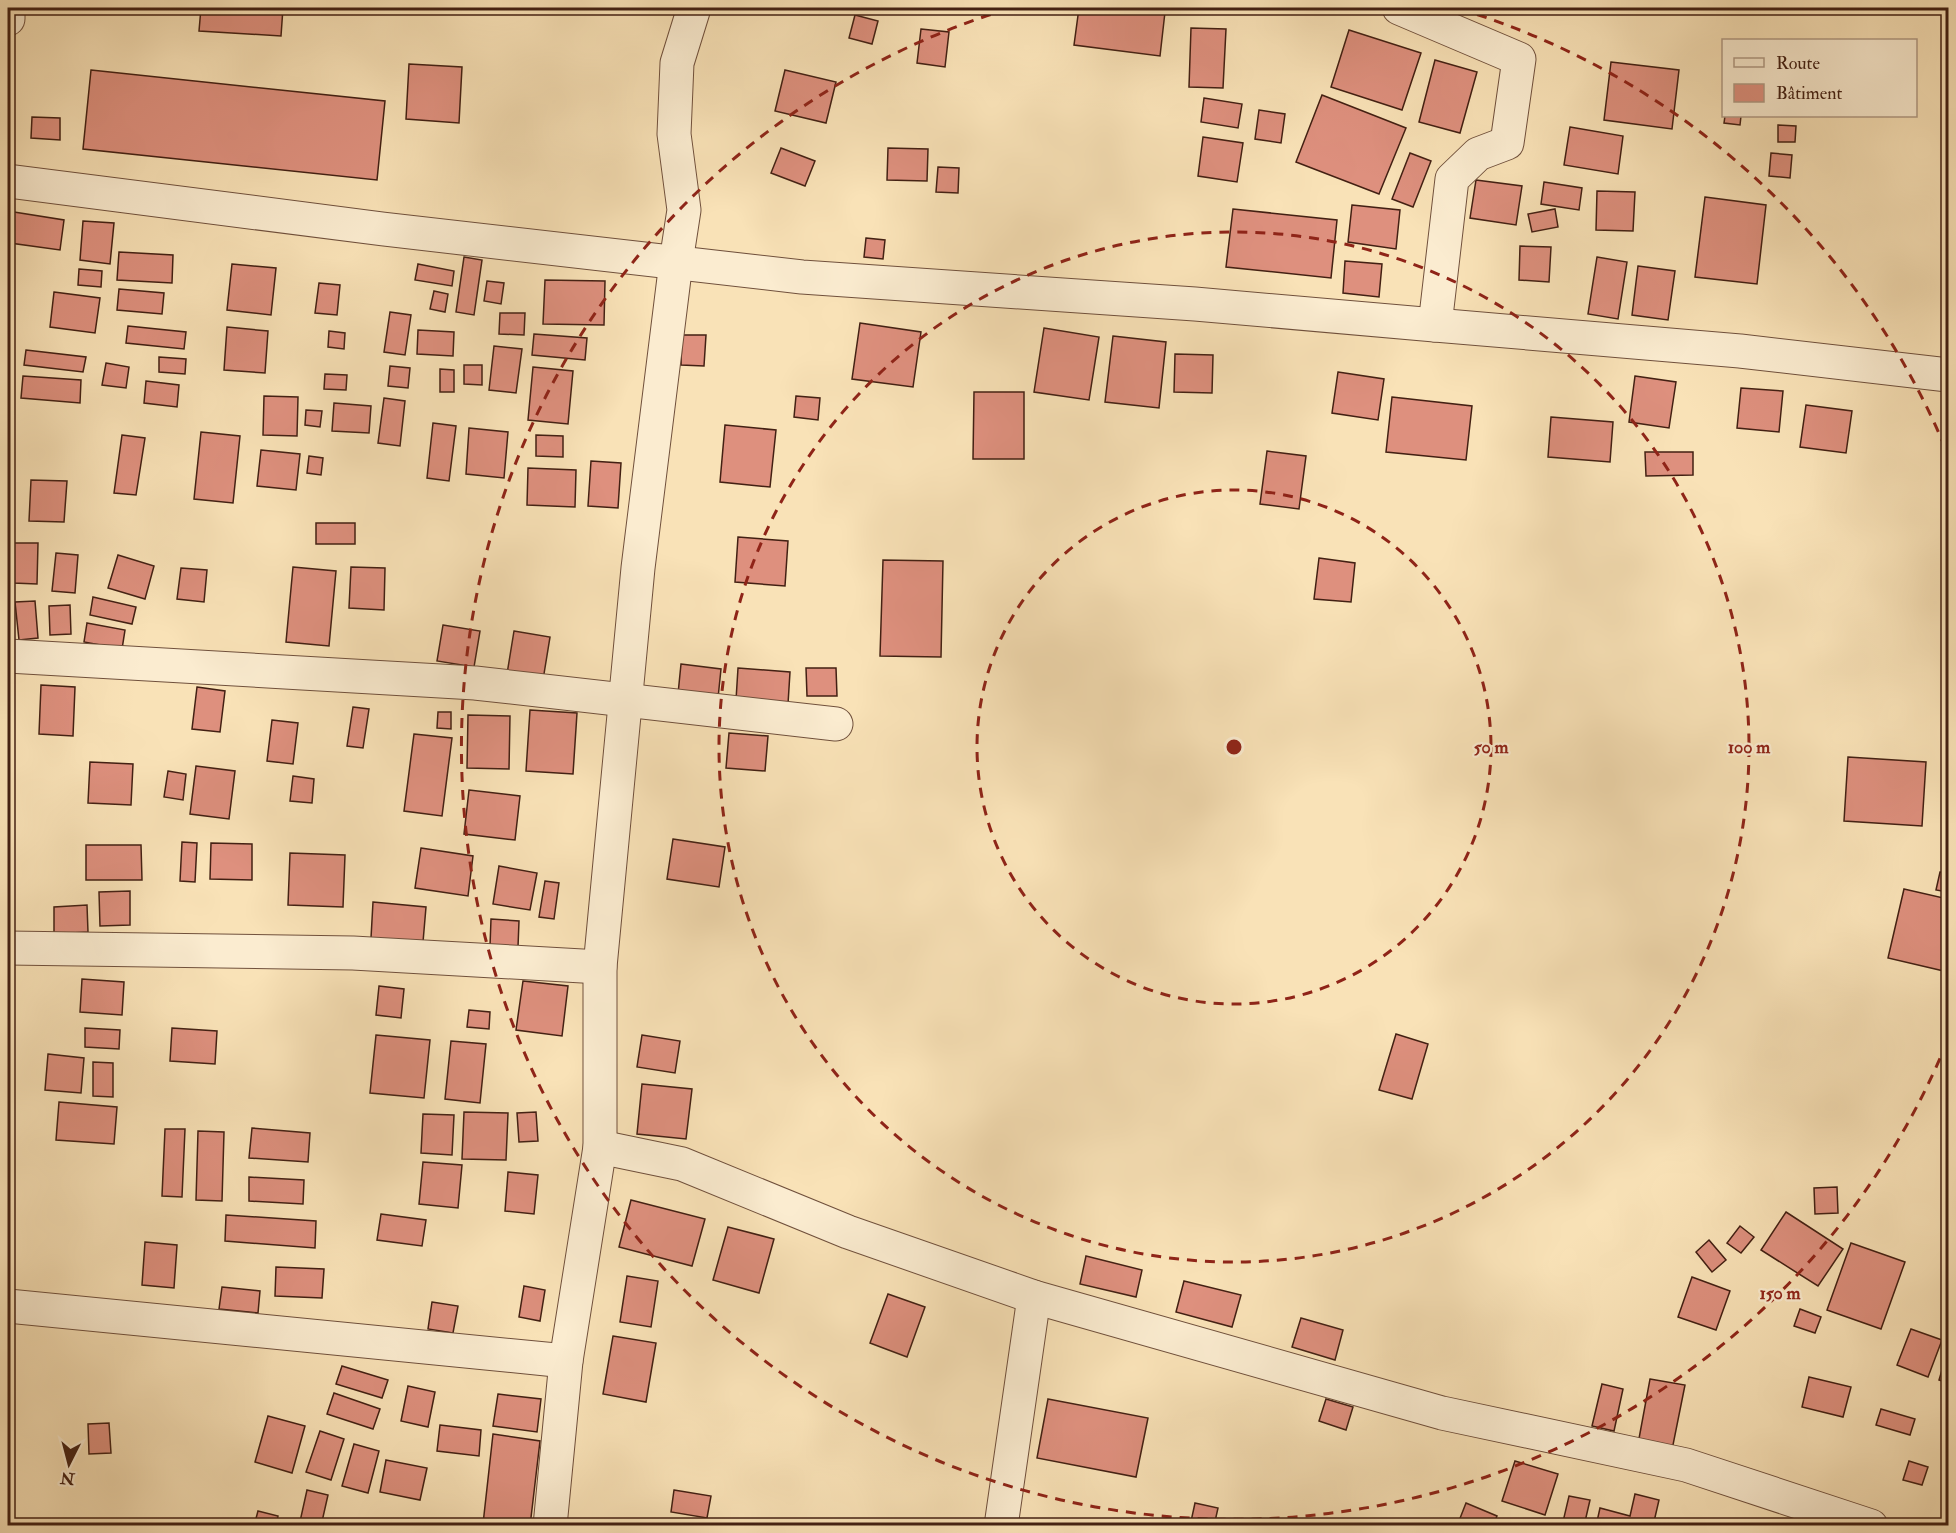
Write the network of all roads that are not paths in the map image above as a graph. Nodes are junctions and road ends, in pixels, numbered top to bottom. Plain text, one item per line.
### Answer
1 (8, 8) edge
2 (694, 8) edge
3 (1399, 8) edge
4 (8, 19) edge
5 (8, 181) edge
6 (676, 262) junction
7 (1435, 325) junction
8 (1948, 375) edge
9 (8, 656) edge
10 (626, 701) junction
11 (836, 724) dead end
12 (8, 948) edge
13 (600, 967) junction
14 (600, 1147) junction
15 (1034, 1297) junction
16 (8, 1306) edge
17 (566, 1361) junction
18 (550, 1526) edge
19 (1002, 1526) edge
20 (1871, 1526) edge

1 - 4 street
2 - 6 street
3 - 7 street
5 - 6 street
6 - 7 street
6 - 10 street
7 - 8 street
9 - 10 street
10 - 11 street
10 - 13 street
12 - 13 street
13 - 14 street
14 - 15 street
14 - 17 street
15 - 19 street
15 - 20 street
16 - 17 street
17 - 18 street

